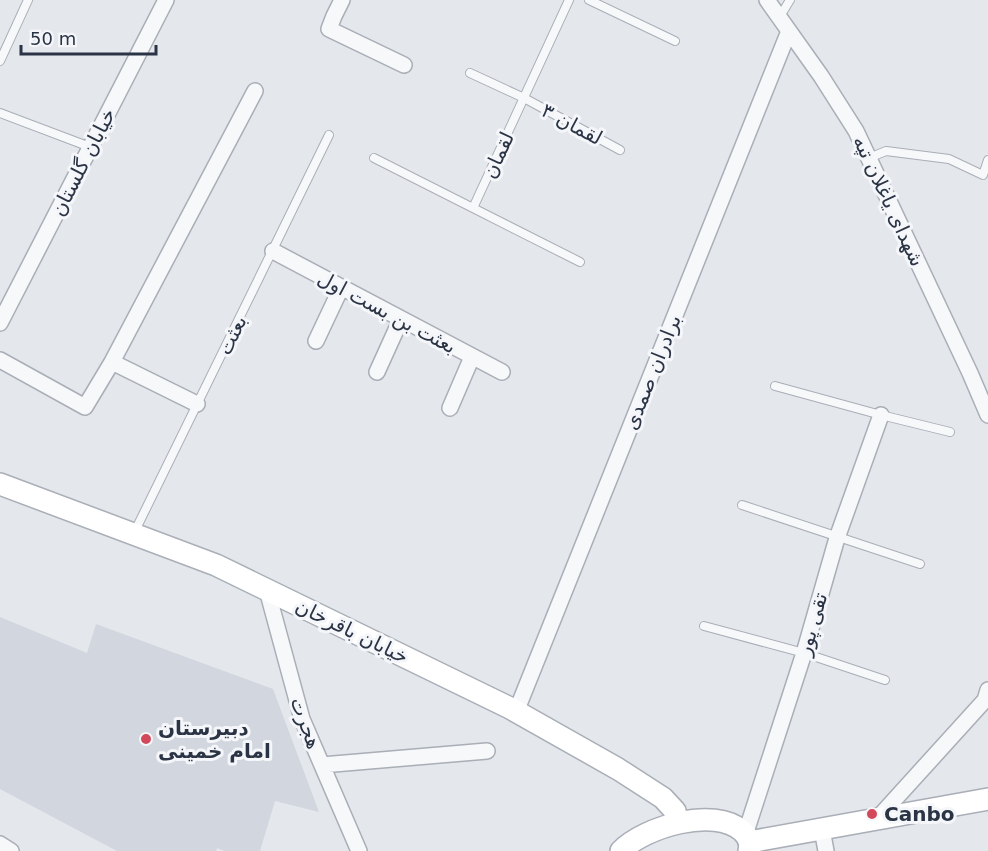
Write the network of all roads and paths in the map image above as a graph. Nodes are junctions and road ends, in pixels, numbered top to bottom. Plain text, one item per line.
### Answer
1 (28, 0) edge
2 (166, 0) edge
3 (342, 0) edge
4 (569, 0) edge
5 (589, 0) edge
6 (767, 0) edge
7 (790, 0) edge
8 (779, 18) junction
9 (789, 31) junction
10 (675, 41) dead end
11 (0, 61) edge
12 (404, 65) dead end
13 (470, 73) dead end
14 (255, 92) dead end
15 (524, 98) junction
16 (0, 113) edge
17 (329, 135) dead end
18 (90, 147) junction
19 (620, 150) dead end
20 (374, 158) dead end
21 (869, 158) junction
22 (988, 160) edge
23 (473, 208) junction
24 (273, 251) junction
25 (580, 262) dead end
26 (341, 288) junction
27 (401, 320) junction
28 (0, 323) edge
29 (316, 341) dead end
30 (472, 357) junction
31 (0, 360) edge
32 (112, 362) junction
33 (377, 372) dead end
34 (502, 372) dead end
35 (775, 386) dead end
36 (197, 404) junction
37 (450, 408) dead end
38 (881, 415) junction
39 (988, 415) edge
40 (950, 432) dead end
41 (0, 484) edge
42 (742, 505) dead end
43 (133, 534) junction
44 (837, 538) junction
45 (920, 564) dead end
46 (267, 590) junction
47 (704, 626) dead end
48 (804, 653) junction
49 (885, 680) dead end
50 (988, 690) edge
51 (516, 712) junction
52 (487, 751) dead end
53 (322, 765) junction
54 (988, 799) edge
55 (877, 819) junction
56 (677, 823) junction
57 (822, 828) junction
58 (748, 842) edge
59 (0, 844) edge
60 (11, 851) edge
61 (359, 851) edge
62 (621, 851) edge
63 (826, 851) edge

1 - 11 lane
2 - 18 street, خیابان گلستان
3 - 12 street
4 - 15 lane, لقمان
5 - 10 lane
6 - 8 street, شهدای یاغلان تپه
7 - 8 lane
8 - 9 street, شهدای یاغلان تپه
9 - 21 street, شهدای یاغلان تپه
9 - 51 street, برادران صمدی
13 - 15 lane, لقمان ۳
14 - 32 street
15 - 19 lane, لقمان ۳
15 - 23 lane, لقمان
16 - 18 lane
17 - 24 lane, بعثت
18 - 28 street, خیابان گلستان
20 - 23 lane
21 - 22 lane
21 - 39 street, شهدای یاغلان تپه
23 - 25 lane
24 - 26 street, بعثت بن بست اول
24 - 36 lane, بعثت
26 - 27 street, بعثت بن بست اول
26 - 29 street
27 - 30 street, بعثت بن بست اول
27 - 33 street
30 - 34 street, بعثت بن بست اول
30 - 37 street
31 - 32 street
32 - 36 street
35 - 38 lane
36 - 43 lane, بعثت
38 - 40 lane
38 - 44 street, تقی پور
41 - 43 main road, خیابان باقرخان
42 - 44 lane
43 - 46 main road, خیابان باقرخان
44 - 45 lane
44 - 48 street, تقی پور
46 - 51 main road, خیابان باقرخان
46 - 53 street, هجرت
47 - 48 lane
48 - 49 lane
48 - 58 street, تقی پور
50 - 55 street
51 - 56 main road, خیابان باقرخان
52 - 53 street
53 - 61 street, هجرت
54 - 55 main road
55 - 57 main road
56 - 58 main road
56 - 62 main road
57 - 58 main road
57 - 63 street
59 - 60 street

